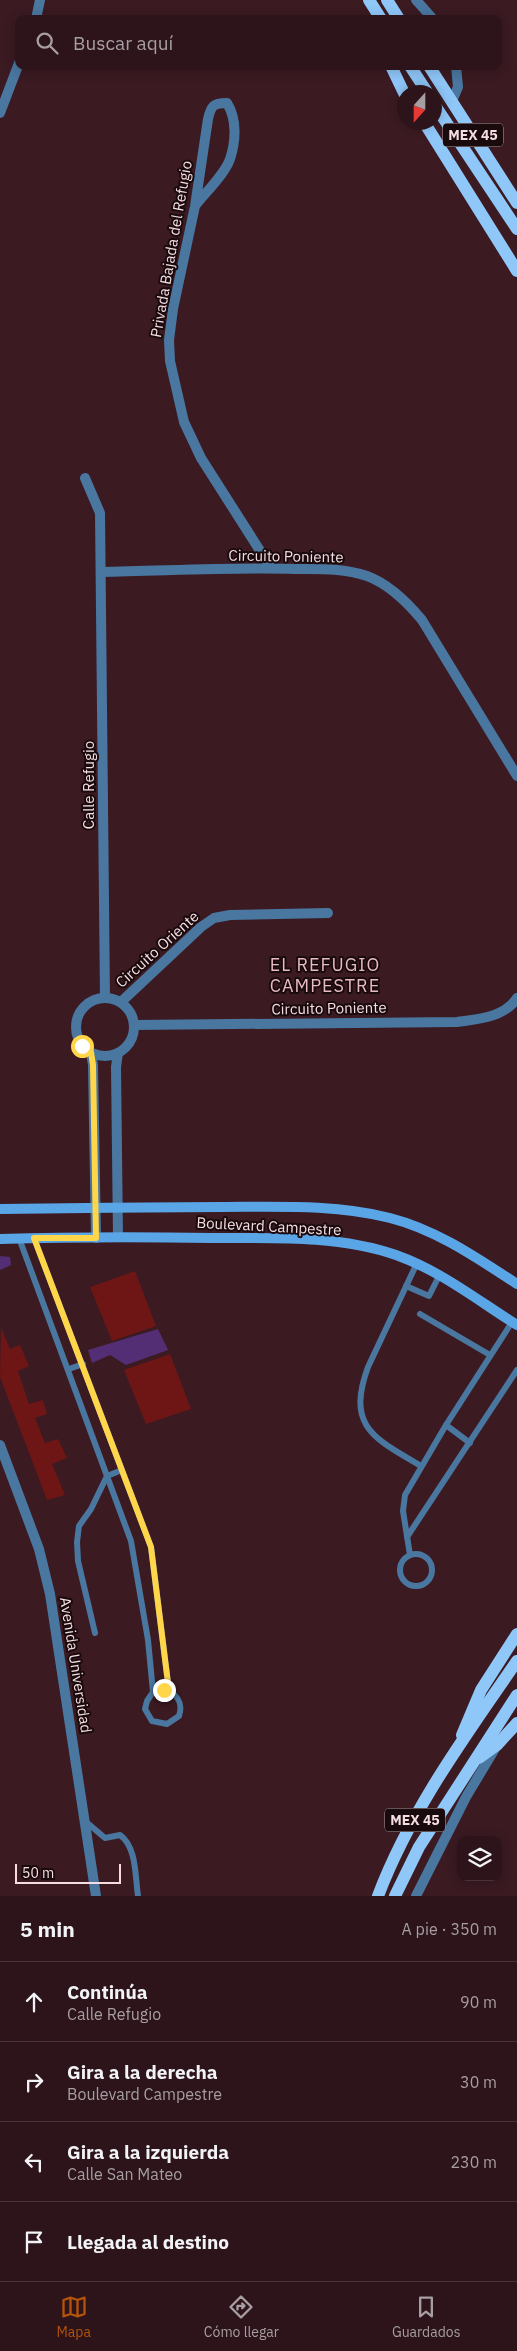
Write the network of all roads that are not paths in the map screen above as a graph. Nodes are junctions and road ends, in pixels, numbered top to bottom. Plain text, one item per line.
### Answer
1 (40, 0) edge
2 (369, 0) edge
3 (386, 0) edge
4 (416, 0) edge
5 (37, 15) edge
6 (378, 15) edge
7 (396, 15) edge
8 (430, 15) edge
9 (16, 70) edge
10 (393, 70) edge
11 (413, 70) edge
12 (432, 70) edge
13 (456, 70) edge
14 (400, 85) edge
15 (422, 85) edge
16 (452, 101) junction
17 (0, 113) edge
18 (442, 116) edge
19 (429, 130) edge
20 (517, 203) edge
21 (195, 206) junction
22 (517, 229) edge
23 (517, 272) edge
24 (86, 478) dead end
25 (271, 568) junction
26 (101, 572) junction
27 (517, 776) edge
28 (328, 913) dead end
29 (105, 998) junction
30 (517, 998) edge
31 (120, 1002) junction
32 (134, 1025) junction
33 (91, 1052) junction
34 (118, 1053) junction
35 (118, 1207) junction
36 (96, 1208) junction
37 (0, 1209) edge
38 (118, 1237) junction
39 (20, 1238) junction
40 (34, 1238) junction
41 (96, 1238) junction
42 (0, 1239) edge
43 (417, 1263) junction
44 (440, 1274) junction
45 (517, 1284) edge
46 (406, 1286) junction
47 (420, 1314) dead end
48 (514, 1324) edge
49 (490, 1355) junction
50 (83, 1364) junction
51 (69, 1369) junction
52 (517, 1370) edge
53 (446, 1425) junction
54 (470, 1443) junction
55 (0, 1445) edge
56 (421, 1466) junction
57 (122, 1470) junction
58 (107, 1476) junction
59 (407, 1537) junction
60 (410, 1555) junction
61 (95, 1633) dead end
62 (517, 1634) edge
63 (517, 1661) edge
64 (169, 1691) junction
65 (153, 1692) junction
66 (517, 1695) edge
67 (517, 1723) edge
68 (497, 1745) junction
69 (458, 1747) junction
70 (470, 1764) junction
71 (85, 1821) junction
72 (96, 1896) edge
73 (138, 1896) edge
74 (378, 1896) edge
75 (395, 1896) edge
76 (416, 1896) edge

1 - 5 street
2 - 6 main road
3 - 7 main road
4 - 8 street
9 - 17 street
10 - 14 main road
11 - 15 main road
12 - 16 main road, MEX 45
13 - 16 street
16 - 20 main road, MEX 45
18 - 22 main road, MEX 45
19 - 23 main road
21 - 21 street, Privada Bajada del Refugio
21 - 25 street, Privada Bajada del Refugio
24 - 26 street, Calle Refugio
25 - 26 street, Circuito Poniente
25 - 27 street, Circuito Poniente
26 - 29 street, Calle Refugio
28 - 31 street, Circuito Oriente
29 - 31 street
29 - 33 street
30 - 32 street, Circuito Poniente
31 - 32 street
32 - 34 street
33 - 34 street
33 - 36 street
34 - 35 street
35 - 36 street, Boulevard Campestre
35 - 38 street
35 - 45 street, Boulevard Campestre
36 - 37 street, Boulevard Campestre
36 - 41 street
38 - 41 street, Boulevard Campestre
38 - 43 street, Boulevard Campestre
39 - 40 street, Boulevard Campestre
39 - 42 street, Boulevard Campestre
39 - 51 lane
40 - 41 street, Boulevard Campestre
40 - 50 lane
43 - 44 street, Boulevard Campestre
43 - 46 lane
44 - 46 lane
44 - 48 street, Boulevard Campestre
46 - 56 lane
47 - 49 lane
48 - 49 lane
49 - 53 lane
50 - 51 lane
50 - 57 lane
51 - 58 lane
52 - 54 lane
53 - 54 lane
53 - 56 lane
54 - 59 lane
55 - 71 street, Avenida Universidad
56 - 59 lane
57 - 58 lane
57 - 64 lane
58 - 61 lane
58 - 65 lane
59 - 60 lane
60 - 60 lane
62 - 69 main road
63 - 69 main road, MEX 45
64 - 65 lane
64 - 65 lane
66 - 70 main road, MEX 45
67 - 68 main road
68 - 70 main road
68 - 76 street
69 - 74 main road, MEX 45
70 - 75 main road, MEX 45
71 - 72 street, Avenida Universidad
71 - 73 lane

